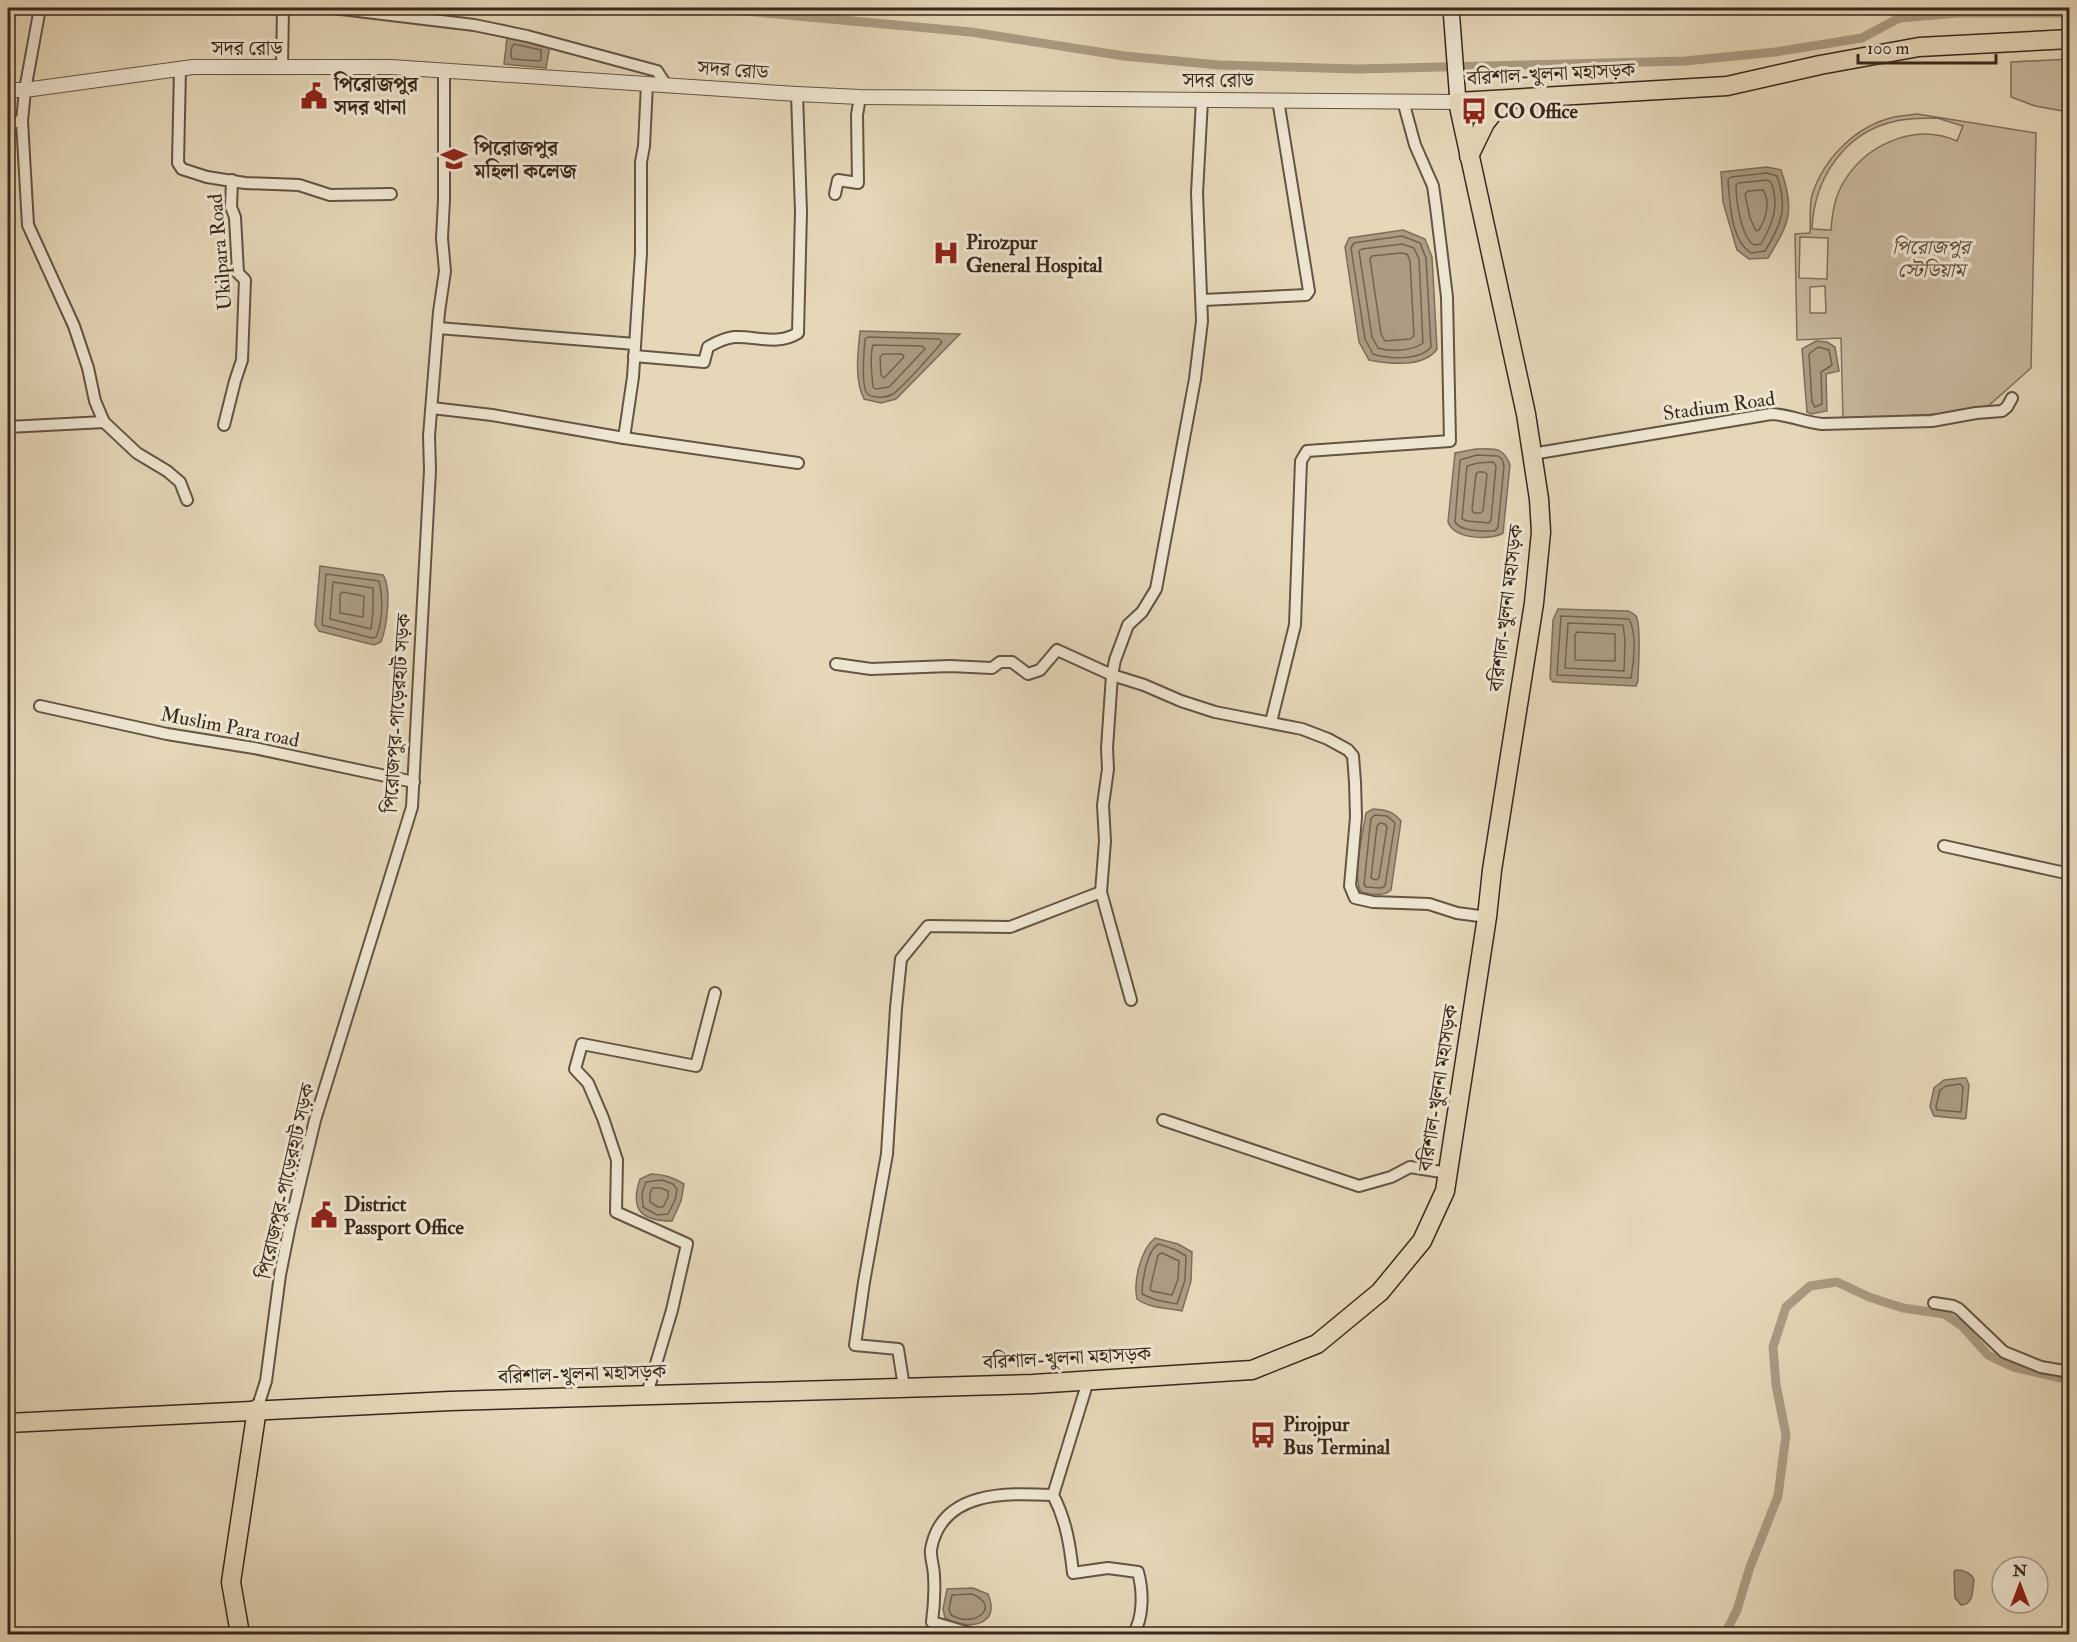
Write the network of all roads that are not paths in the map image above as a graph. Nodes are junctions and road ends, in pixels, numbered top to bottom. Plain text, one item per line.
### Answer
1 (40, 8) edge
2 (283, 8) edge
3 (333, 8) edge
4 (1451, 8) edge
5 (2070, 39) edge
6 (180, 68) junction
7 (282, 68) junction
8 (444, 72) junction
9 (647, 84) junction
10 (666, 85) junction
11 (8, 90) edge
12 (25, 90) junction
13 (797, 94) junction
14 (860, 97) junction
15 (1202, 100) junction
16 (1278, 100) junction
17 (1503, 100) junction
18 (1403, 101) junction
19 (1458, 102) junction
20 (22, 121) junction
21 (8, 123) edge
22 (1469, 156) junction
23 (232, 180) junction
24 (392, 194) dead end
25 (835, 194) dead end
26 (1203, 300) junction
27 (438, 328) junction
28 (635, 344) junction
29 (634, 356) junction
30 (2012, 398) dead end
31 (432, 408) junction
32 (104, 422) junction
33 (224, 425) dead end
34 (8, 427) edge
35 (624, 438) junction
36 (1532, 454) junction
37 (798, 463) dead end
38 (188, 500) dead end
39 (836, 664) dead end
40 (1112, 675) junction
41 (39, 706) dead end
42 (1271, 722) junction
43 (414, 782) junction
44 (1944, 846) dead end
45 (2070, 874) edge
46 (1101, 892) junction
47 (1487, 917) junction
48 (715, 993) dead end
49 (1131, 1000) dead end
50 (1163, 1120) dead end
51 (1448, 1173) junction
52 (1934, 1303) dead end
53 (2070, 1372) edge
54 (1088, 1381) junction
55 (904, 1387) junction
56 (648, 1394) junction
57 (257, 1409) junction
58 (8, 1423) edge
59 (1053, 1495) junction
60 (240, 1635) edge
61 (973, 1635) edge
62 (1133, 1635) edge

1 - 12 street
2 - 7 street
3 - 10 street
4 - 19 main road
5 - 17 main road, বরিশাল-খুলনা মহাসড়ক
6 - 7 street, সদর রোড
6 - 12 street, সদর রোড
6 - 23 street
7 - 8 street, সদর রোড
8 - 9 street, সদর রোড
8 - 27 street, পিরোজপুর-পাড়েরহাট সড়ক
9 - 10 street, সদর রোড
9 - 28 street
10 - 13 street, সদর রোড
11 - 12 street, সদর রোড
12 - 20 street
13 - 14 street, সদর রোড
13 - 29 street
14 - 15 street, সদর রোড
14 - 25 street
15 - 16 street, সদর রোড
15 - 26 street
16 - 18 street, সদর রোড
16 - 26 street
17 - 19 main road, বরিশাল-খুলনা মহাসড়ক
17 - 22 main road
18 - 19 street, সদর রোড
18 - 42 street
19 - 22 main road, বরিশাল-খুলনা মহাসড়ক
20 - 21 street
20 - 32 street
22 - 36 main road, বরিশাল-খুলনা মহাসড়ক
23 - 24 street
23 - 33 street, Ukilpara Road
26 - 40 street
27 - 28 street
27 - 31 street, পিরোজপুর-পাড়েরহাট সড়ক
28 - 29 street
29 - 35 street
30 - 36 street, Stadium Road
31 - 35 street
31 - 43 street, পিরোজপুর-পাড়েরহাট সড়ক
32 - 34 street
32 - 38 street
35 - 37 street
36 - 47 main road, বরিশাল-খুলনা মহাসড়ক
39 - 40 street
40 - 42 street
40 - 46 street
41 - 43 street, Muslim Para road
42 - 47 street
43 - 57 street, পিরোজপুর-পাড়েরহাট সড়ক
44 - 45 street
46 - 49 street
46 - 55 street
47 - 51 main road, বরিশাল-খুলনা মহাসড়ক
48 - 56 street
50 - 51 street
51 - 54 main road, বরিশাল-খুলনা মহাসড়ক
52 - 53 street
54 - 55 main road, বরিশাল-খুলনা মহাসড়ক
54 - 59 street
55 - 56 main road, বরিশাল-খুলনা মহাসড়ক
56 - 57 main road, বরিশাল-খুলনা মহাসড়ক
57 - 58 main road, বরিশাল-খুলনা মহাসড়ক
57 - 60 main road
59 - 61 street
59 - 62 street

